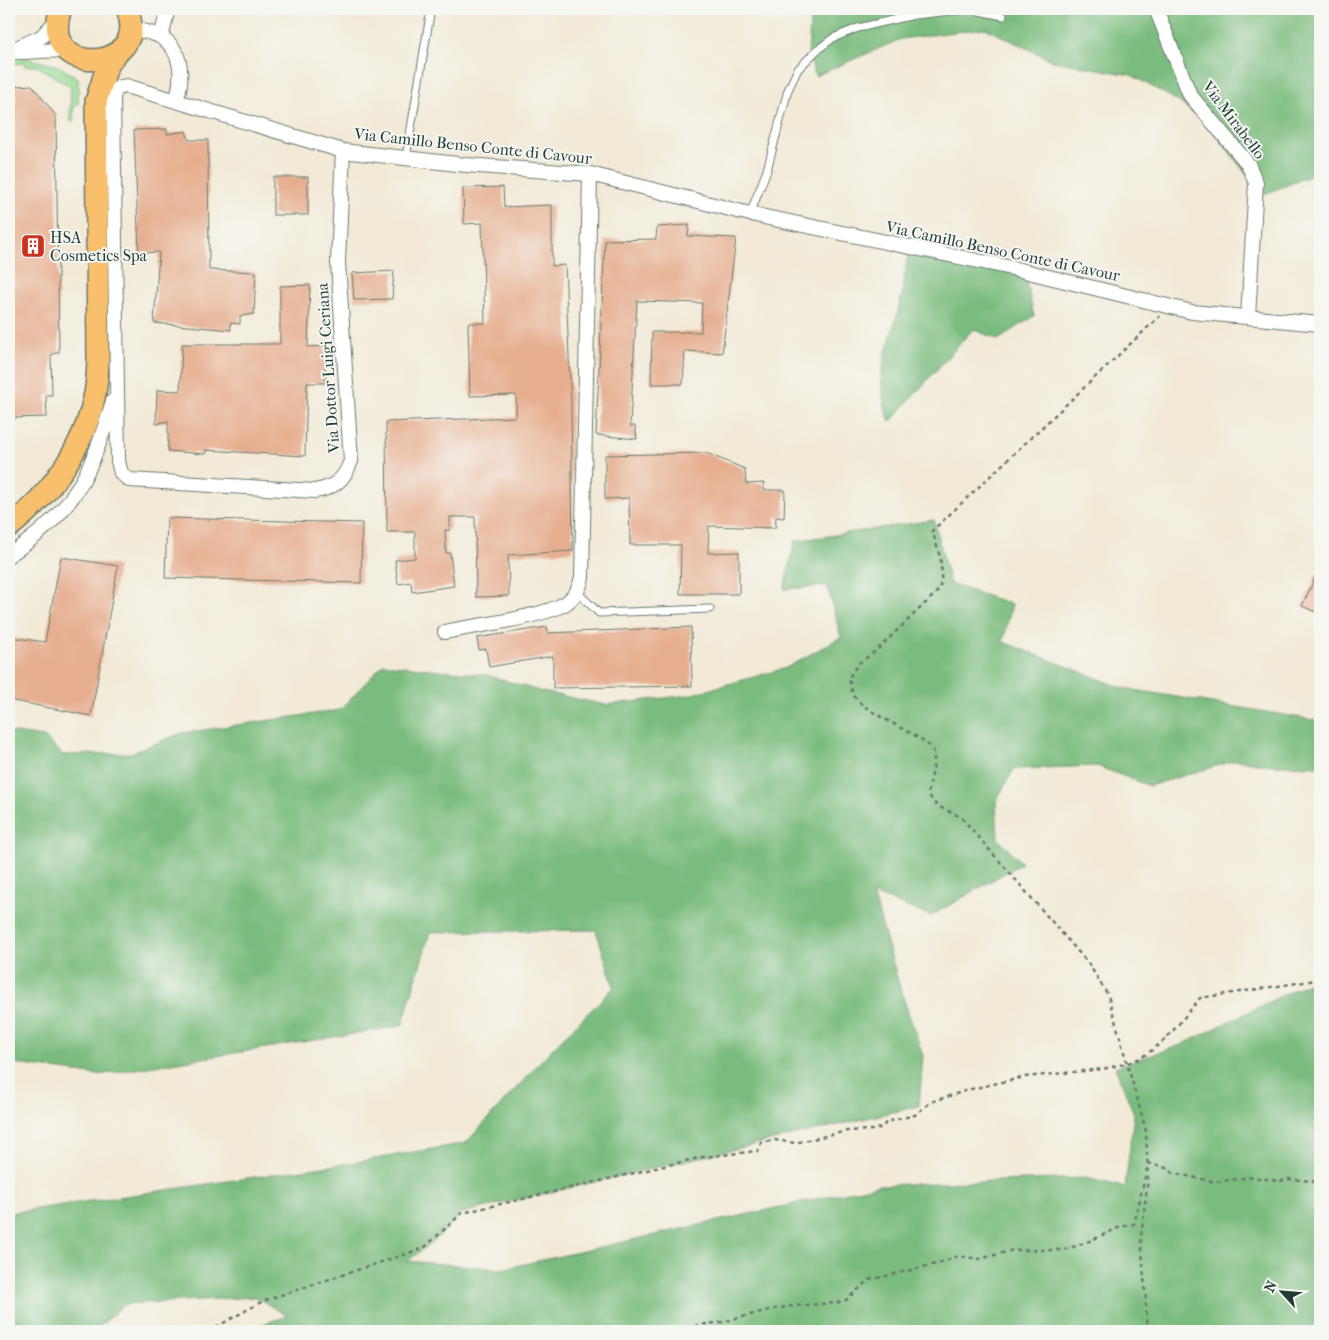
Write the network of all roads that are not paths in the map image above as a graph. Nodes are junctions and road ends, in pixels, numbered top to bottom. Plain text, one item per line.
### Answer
1 (168, 9) edge
2 (431, 9) edge
3 (1156, 9) edge
4 (59, 14) edge
5 (1003, 16) dead end
6 (129, 18) edge
7 (161, 37) junction
8 (116, 54) junction
9 (74, 55) junction
10 (104, 99) junction
11 (176, 101) junction
12 (343, 151) junction
13 (406, 158) junction
14 (590, 174) junction
15 (750, 214) junction
16 (1248, 317) junction
17 (1320, 324) edge
18 (117, 389) junction
19 (9, 527) edge
20 (9, 555) edge
21 (578, 592) junction
22 (710, 609) dead end
23 (446, 632) dead end

1 - 7 street
2 - 13 lane
3 - 16 street, Via Mirabello
4 - 9 main road
4 - 9 street
5 - 15 lane
6 - 7 street
6 - 8 main road
7 - 11 street
8 - 9 main road
8 - 10 main road
9 - 10 main road
10 - 11 street, Via Camillo Benso Conte di Cavour
10 - 18 street, Via Dottor Luigi Ceriana
10 - 19 main road
11 - 12 street, Via Camillo Benso Conte di Cavour
12 - 13 street, Via Camillo Benso Conte di Cavour
12 - 18 street, Via Dottor Luigi Ceriana
13 - 14 street, Via Camillo Benso Conte di Cavour
14 - 15 street, Via Camillo Benso Conte di Cavour
14 - 21 street
15 - 16 street, Via Camillo Benso Conte di Cavour
16 - 17 street, Via Camillo Benso Conte di Cavour
18 - 20 street, Via Dottor Luigi Ceriana
21 - 22 lane
21 - 23 street

